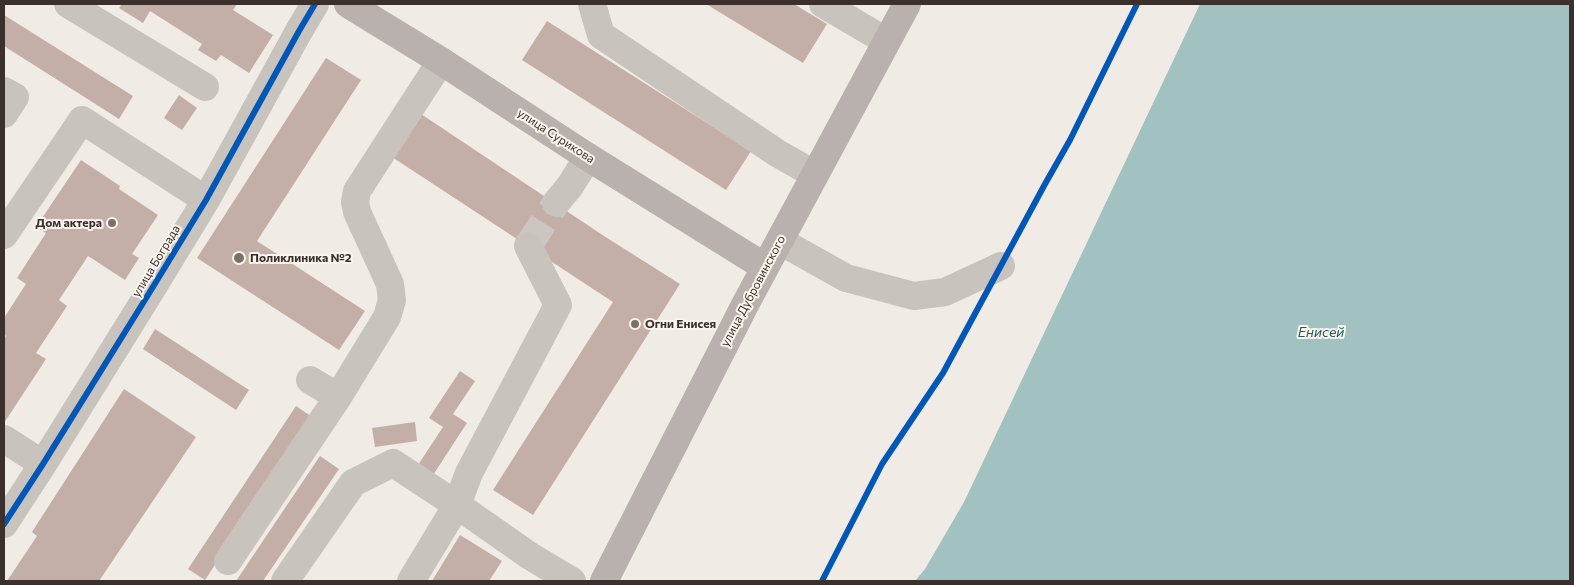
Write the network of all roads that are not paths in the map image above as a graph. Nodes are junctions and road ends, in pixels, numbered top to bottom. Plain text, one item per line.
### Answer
1 (68, 4) edge
2 (316, 4) edge
3 (592, 4) edge
4 (823, 4) edge
5 (906, 4) edge
6 (361, 7) edge
7 (886, 42) junction
8 (441, 60) junction
9 (205, 87) dead end
10 (4, 91) edge
11 (4, 114) edge
12 (588, 157) junction
13 (814, 174) junction
14 (206, 200) junction
15 (556, 203) tunnel mouth
16 (4, 235) edge
17 (780, 241) junction
18 (528, 246) dead end
19 (1000, 266) dead end
20 (766, 267) junction
21 (310, 380) dead end
22 (338, 397) junction
23 (4, 439) edge
24 (43, 464) junction
25 (457, 505) junction
26 (4, 524) edge
27 (228, 561) dead end
28 (285, 581) edge
29 (411, 581) edge
30 (572, 581) edge
31 (604, 581) edge

1 - 9 street
2 - 14 street, улица Бограда
3 - 13 street
4 - 7 street
5 - 7 main road, улица Дубровинского
6 - 8 main road, улица Сурикова
7 - 13 main road, улица Дубровинского
8 - 12 main road, улица Сурикова
8 - 22 street
10 - 11 street
12 - 15 street
12 - 20 main road, улица Сурикова
13 - 17 main road, улица Дубровинского
14 - 16 street
14 - 24 street, улица Бограда
17 - 19 street
17 - 20 main road, улица Дубровинского
18 - 25 street
20 - 31 main road, улица Дубровинского
21 - 22 street
22 - 27 street
23 - 24 street
24 - 26 street, улица Бограда
25 - 28 street
25 - 29 street
25 - 30 street

